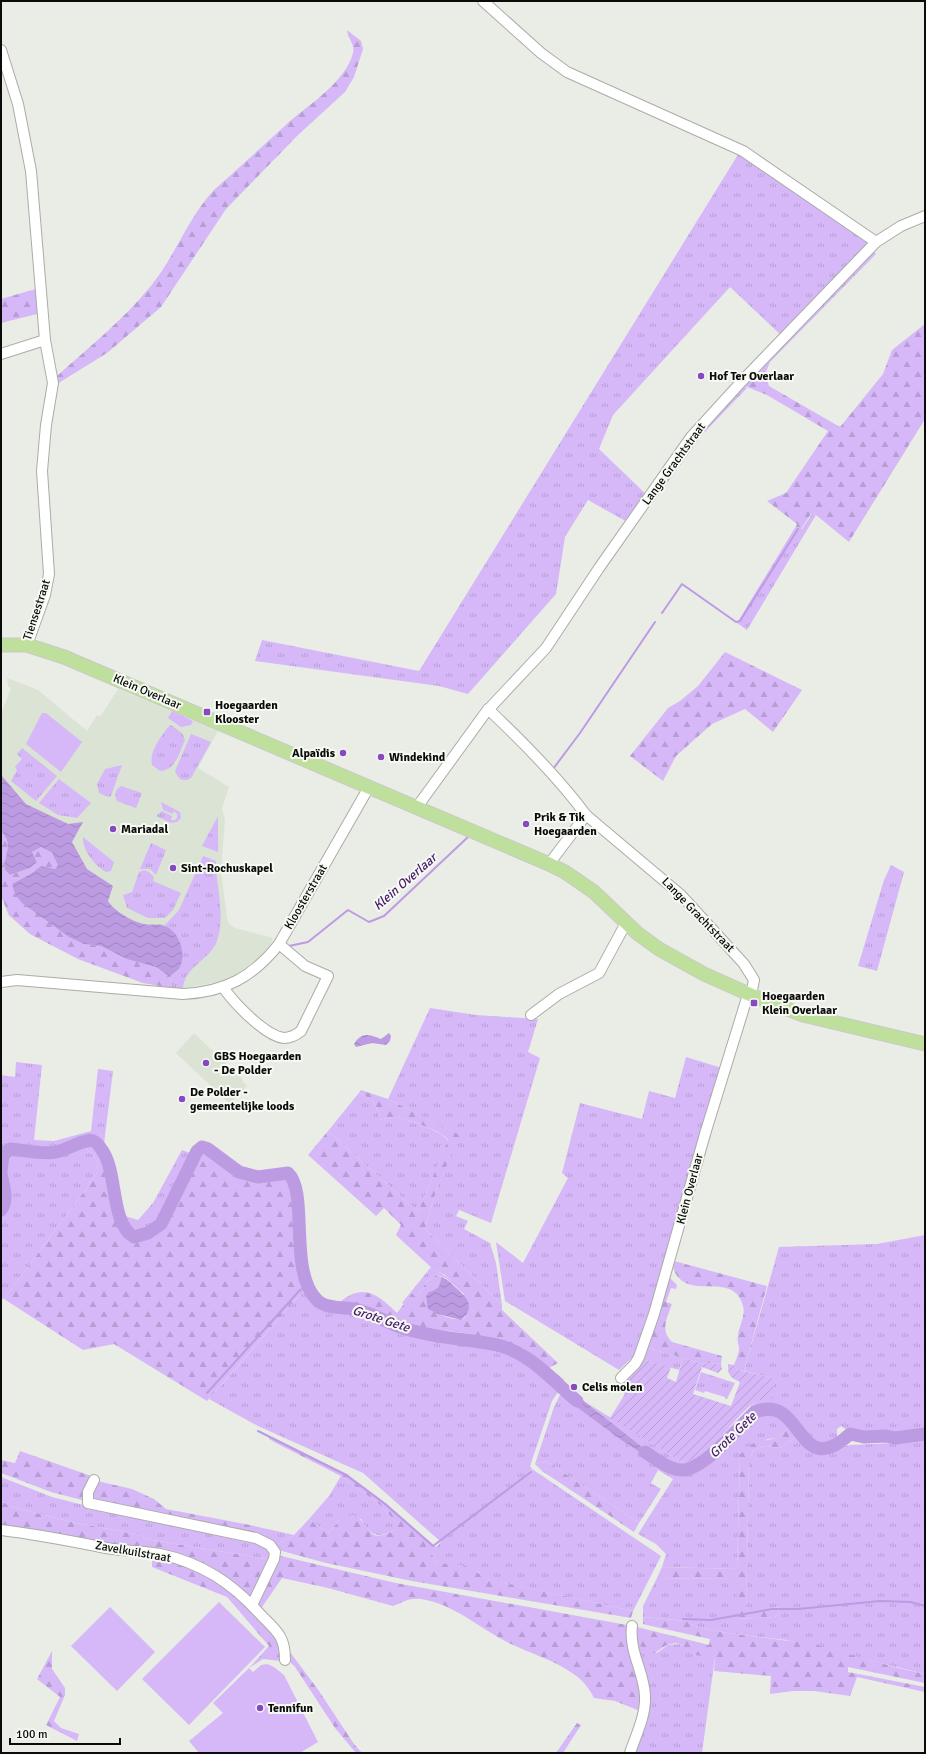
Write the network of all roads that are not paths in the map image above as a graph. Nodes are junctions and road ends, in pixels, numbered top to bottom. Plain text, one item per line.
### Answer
1 (484, 1) edge
2 (1, 50) edge
3 (925, 216) edge
4 (876, 242) junction
5 (45, 340) junction
6 (1, 354) edge
7 (1, 645) edge
8 (27, 645) junction
9 (488, 710) junction
10 (369, 787) junction
11 (417, 807) junction
12 (586, 815) junction
13 (549, 864) junction
14 (626, 923) junction
15 (279, 944) junction
16 (1, 982) edge
17 (223, 987) junction
18 (751, 996) junction
19 (531, 1015) dead end
20 (925, 1044) edge
21 (621, 1378) dead end
22 (94, 1480) dead end
23 (1, 1530) edge
24 (252, 1605) junction
25 (632, 1626) dead end
26 (285, 1660) dead end
27 (630, 1753) edge

1 - 4 street
2 - 5 street
3 - 4 street, Lange Grachtstraat
4 - 9 street, Lange Grachtstraat
5 - 6 street
5 - 8 street, Tiensestraat
7 - 8 main road, Tiensestraat
8 - 10 main road, Klein Overlaar
9 - 11 street, Lange Grachtstraat
9 - 12 street, Lange Grachtstraat
10 - 11 main road, Klein Overlaar
10 - 15 street, Kloosterstraat
11 - 13 main road, Klein Overlaar
12 - 13 street
12 - 18 street, Lange Grachtstraat
13 - 14 main road, Klein Overlaar
14 - 18 main road, Klein Overlaar
14 - 19 street
15 - 17 street, Kloosterstraat
15 - 17 street
16 - 17 street, Kloosterstraat
18 - 20 main road, Klein Overlaar
18 - 21 street, Klein Overlaar
22 - 24 street
23 - 24 street, Zavelkuilstraat
24 - 26 street, Zavelkuilstraat
25 - 27 street

